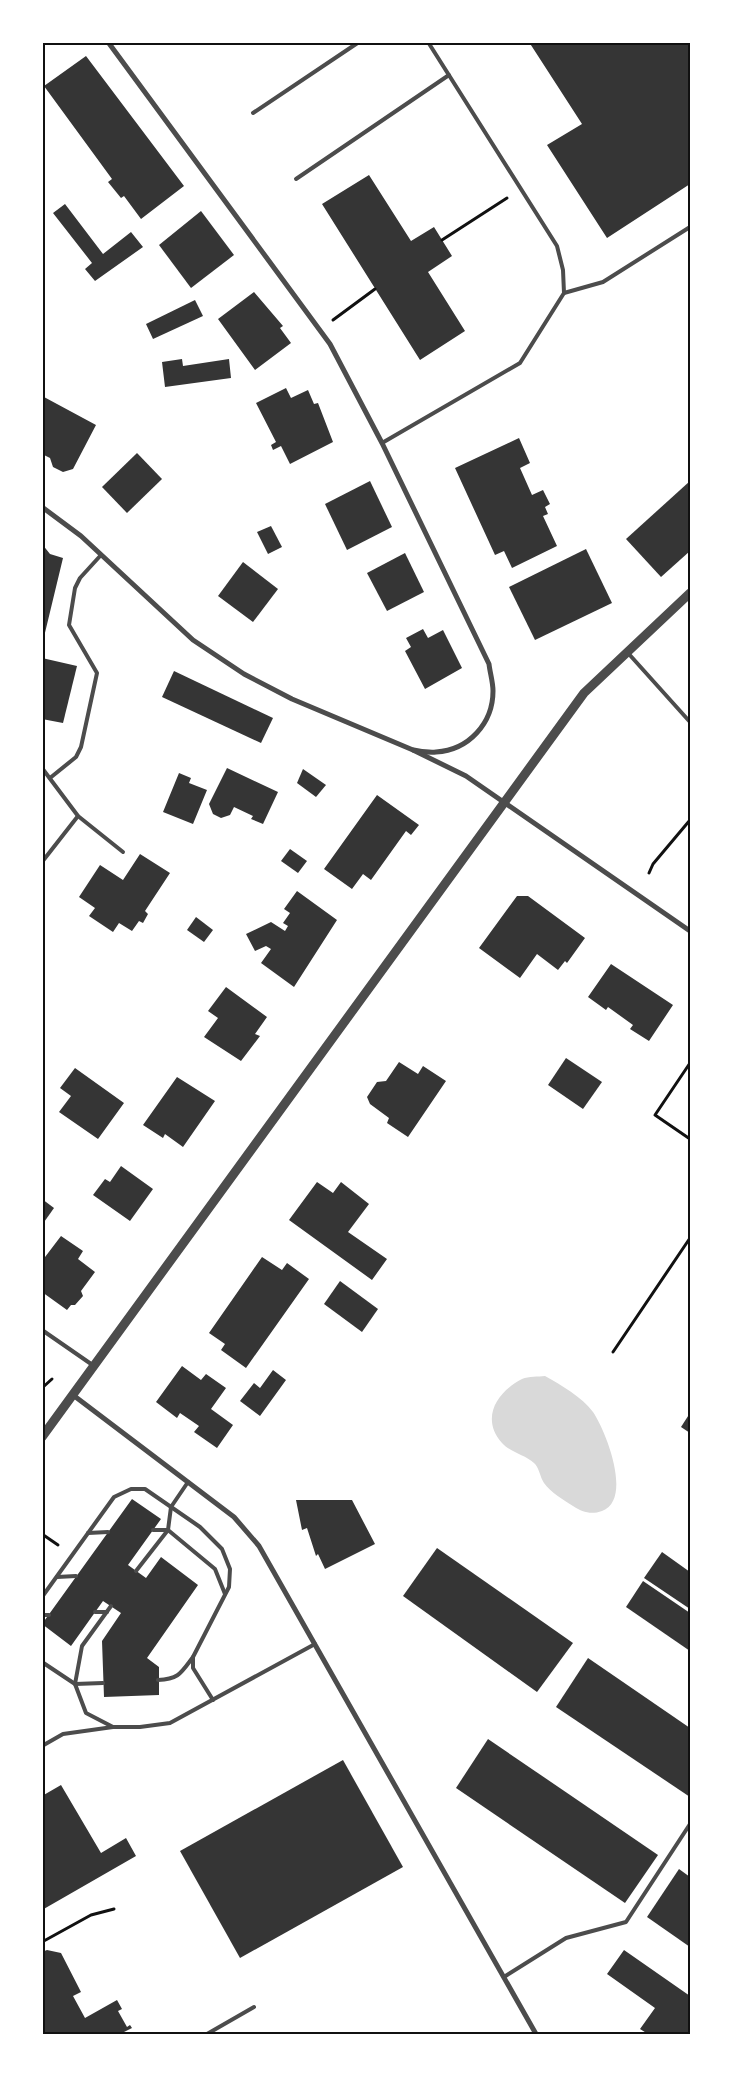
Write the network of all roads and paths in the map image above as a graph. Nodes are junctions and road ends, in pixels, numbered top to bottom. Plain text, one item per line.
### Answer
1 (108, 42) edge
2 (359, 42) edge
3 (428, 42) edge
4 (449, 75) junction
5 (253, 113) dead end
6 (296, 180) dead end
7 (521, 189) junction
8 (690, 227) edge
9 (442, 240) dead end
10 (375, 289) dead end
11 (564, 293) junction
12 (341, 315) dead end
13 (382, 443) junction
14 (42, 507) edge
15 (101, 555) junction
16 (690, 593) edge
17 (627, 651) junction
18 (690, 722) edge
19 (413, 750) junction
20 (42, 768) edge
21 (50, 778) junction
22 (503, 803) junction
23 (78, 816) junction
24 (690, 820) edge
25 (123, 852) dead end
26 (42, 862) edge
27 (649, 873) dead end
28 (690, 931) edge
29 (690, 1063) edge
30 (690, 1139) edge
31 (690, 1238) edge
32 (42, 1330) edge
33 (613, 1352) dead end
34 (94, 1367) junction
35 (52, 1379) dead end
36 (42, 1388) edge
37 (73, 1396) junction
38 (42, 1438) edge
39 (188, 1482) junction
40 (171, 1507) junction
41 (153, 1530) dead end
42 (168, 1530) junction
43 (108, 1532) dead end
44 (88, 1533) junction
45 (136, 1572) dead end
46 (76, 1576) dead end
47 (57, 1577) junction
48 (226, 1594) junction
49 (42, 1598) edge
50 (111, 1606) dead end
51 (95, 1612) dead end
52 (107, 1612) junction
53 (50, 1614) dead end
54 (42, 1615) edge
55 (315, 1644) junction
56 (193, 1658) junction
57 (42, 1662) edge
58 (158, 1680) dead end
59 (103, 1683) dead end
60 (75, 1684) junction
61 (213, 1700) junction
62 (113, 1727) junction
63 (42, 1746) edge
64 (690, 1824) edge
65 (114, 1909) dead end
66 (42, 1942) edge
67 (504, 1976) junction
68 (254, 2007) dead end
69 (207, 2034) edge
70 (536, 2034) edge

1 - 13 street
2 - 5 lane
3 - 4 lane
4 - 6 lane
4 - 7 lane
7 - 9 path
7 - 11 lane
8 - 11 lane
10 - 12 path
11 - 13 lane
13 - 19 street
14 - 15 street
15 - 19 street
15 - 21 lane
16 - 17 street
17 - 18 lane
17 - 22 street
19 - 22 street
20 - 21 lane
21 - 23 lane
22 - 28 street
22 - 34 street
23 - 25 lane
23 - 26 lane
24 - 27 path
29 - 30 path
31 - 33 path
32 - 34 lane
34 - 37 street
35 - 36 path
37 - 38 street
37 - 39 street
39 - 40 lane
39 - 55 street
40 - 42 lane
40 - 44 lane
40 - 48 lane
41 - 42 lane
42 - 45 lane
42 - 48 lane
43 - 44 lane
44 - 47 lane
46 - 47 lane
47 - 49 lane
48 - 56 lane
50 - 52 lane
51 - 52 lane
52 - 60 lane
53 - 54 lane
55 - 61 lane
55 - 67 street
56 - 58 lane
56 - 61 lane
57 - 60 lane
59 - 60 lane
60 - 62 lane
61 - 62 lane
62 - 63 lane
64 - 67 lane
65 - 66 path
67 - 70 street
68 - 69 lane

